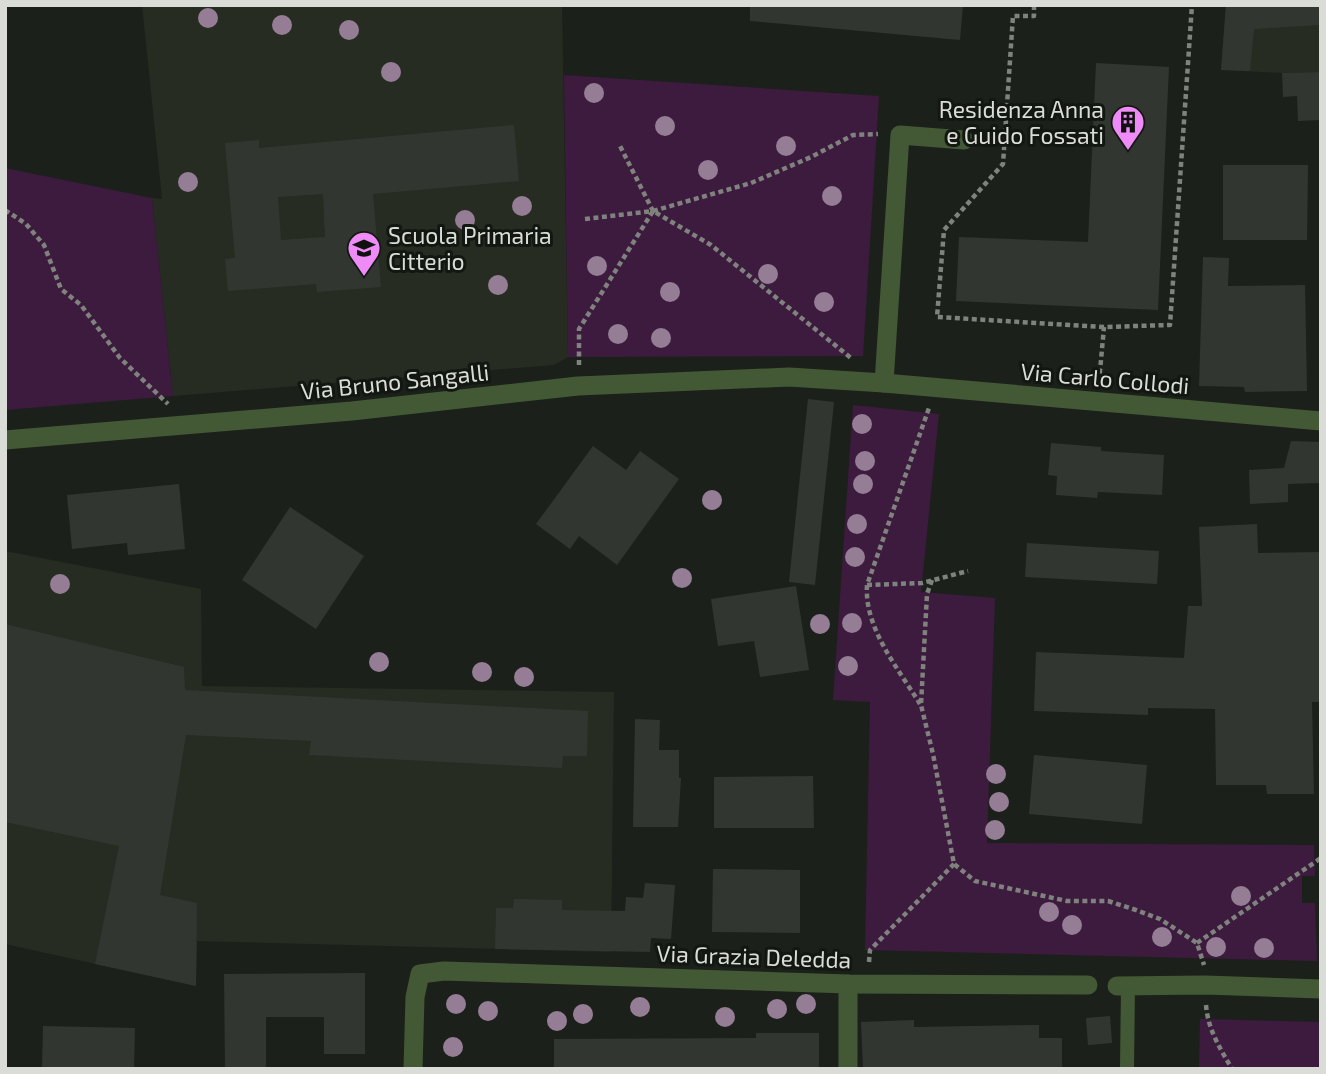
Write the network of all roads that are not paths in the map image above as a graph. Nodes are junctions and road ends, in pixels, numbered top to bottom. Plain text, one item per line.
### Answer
1 (964, 140) dead end
2 (789, 377) joint
3 (884, 383) junction
4 (1321, 421) edge
5 (5, 440) edge
6 (858, 984) junction
7 (1088, 985) dead end
8 (1122, 986) joint
9 (1321, 989) edge
10 (413, 1069) edge
11 (848, 1069) edge
12 (1127, 1069) edge

1 - 3 street
2 - 3 street, Via Carlo Collodi
2 - 5 street, Via Bruno Sangalli
3 - 4 street, Via Carlo Collodi
6 - 7 street, Via Grazia Deledda
6 - 10 street, Via Grazia Deledda
6 - 11 street
8 - 9 street
8 - 12 lane

